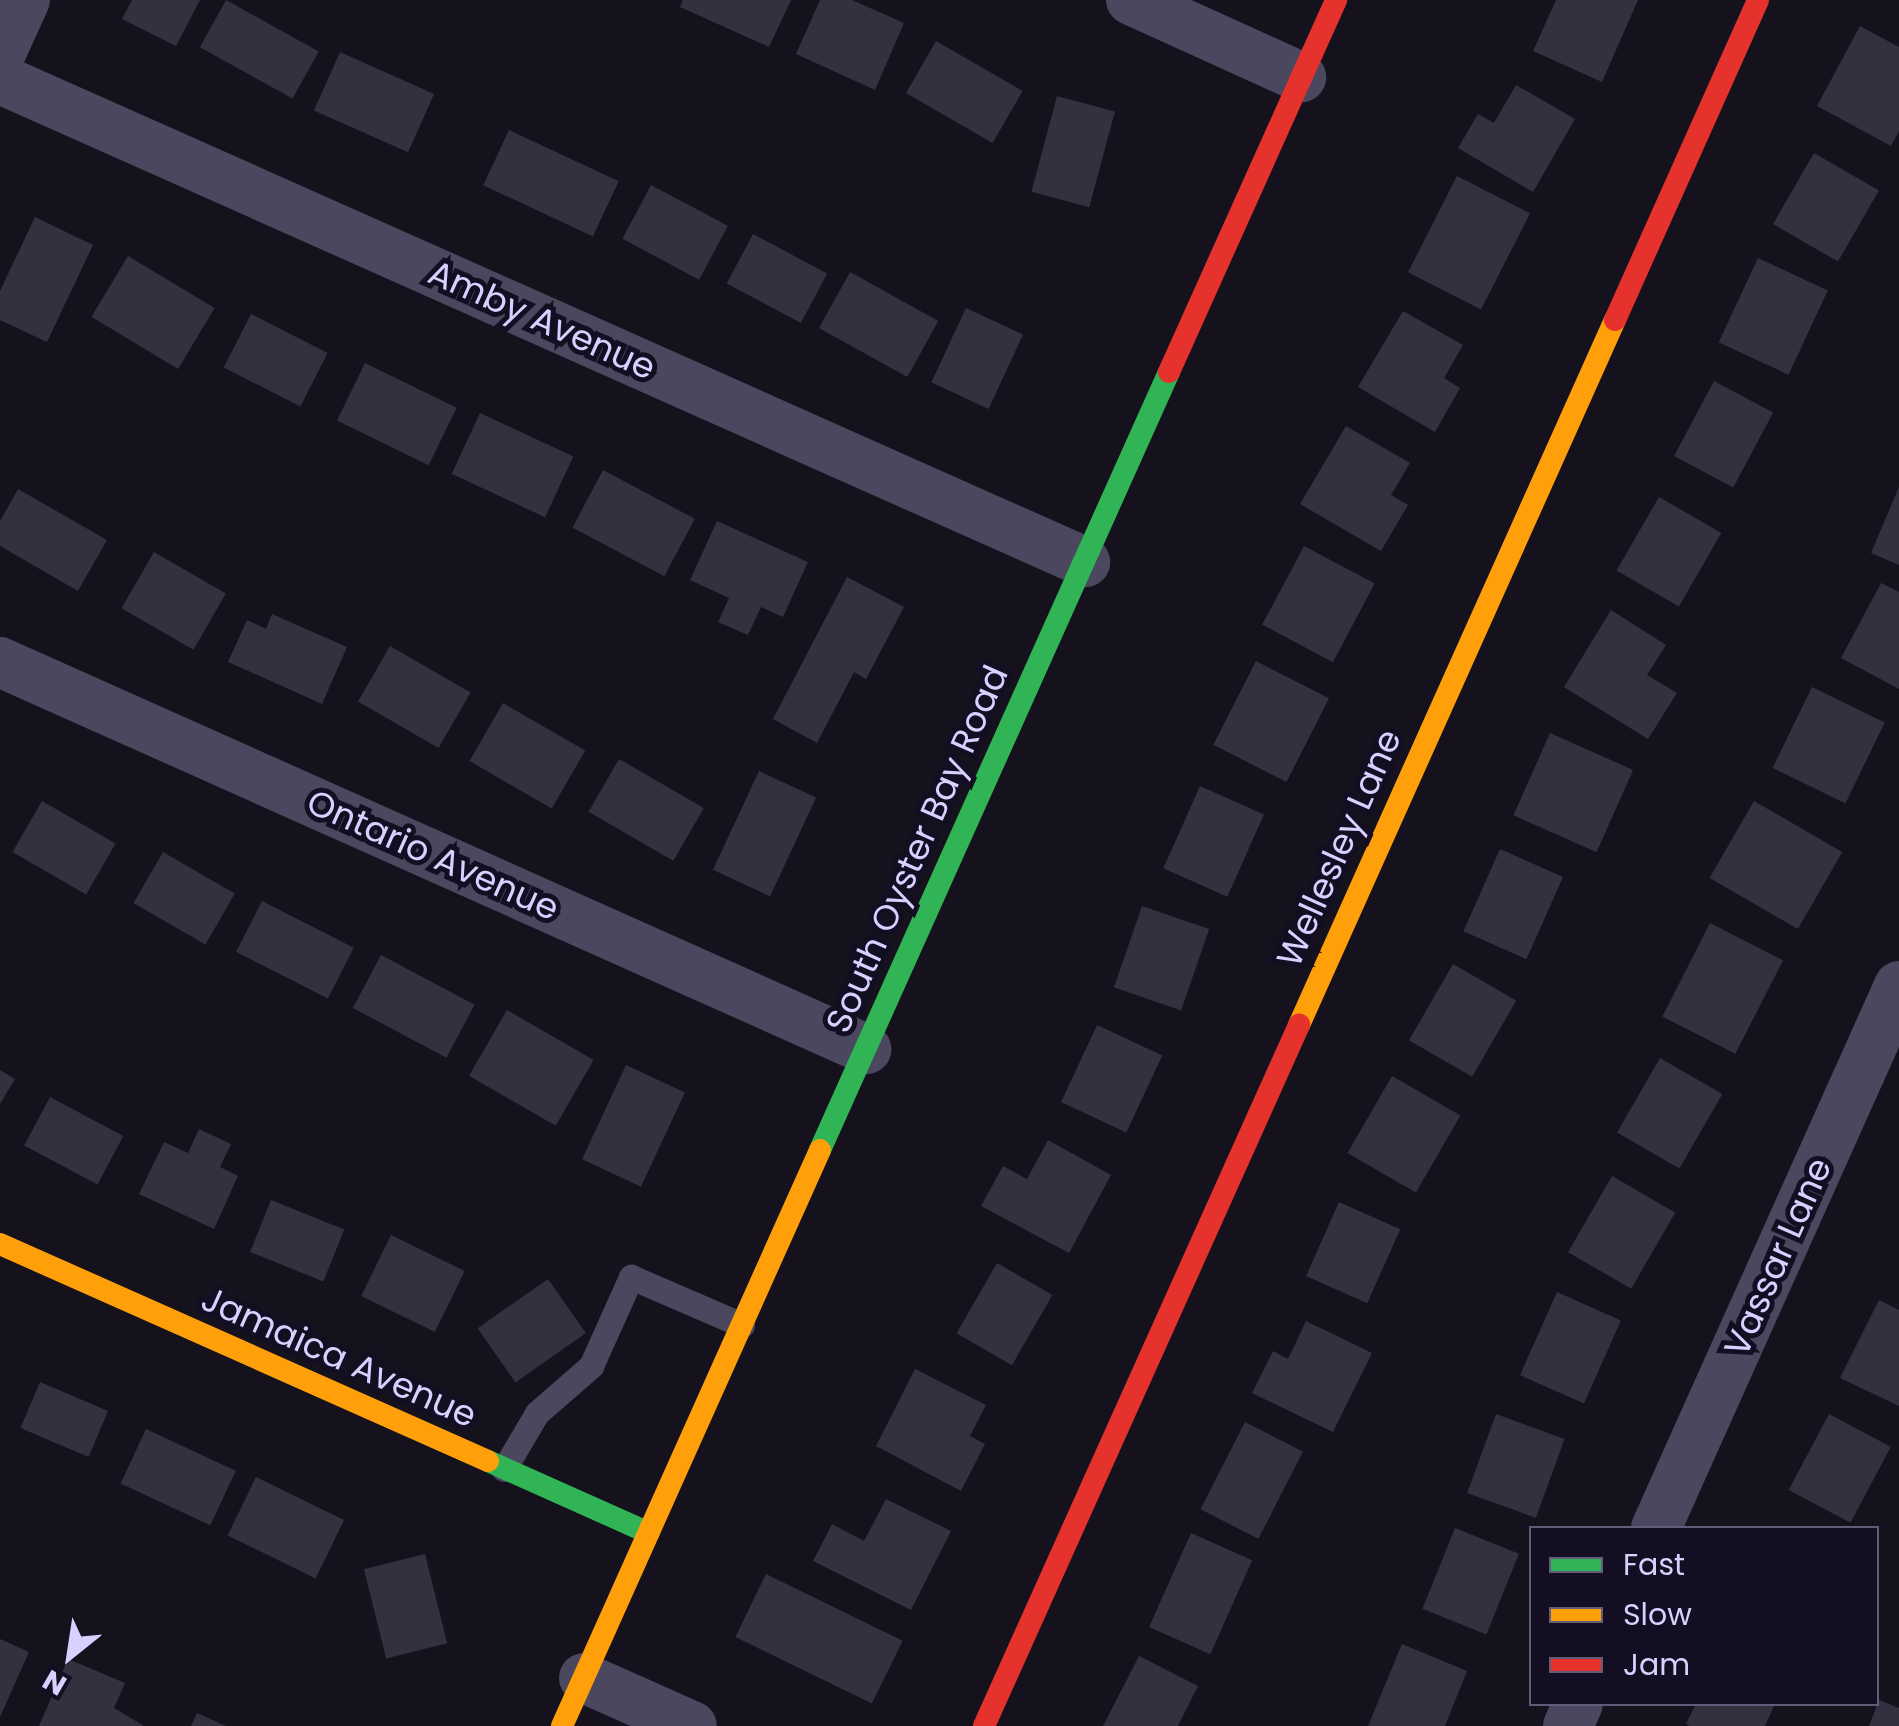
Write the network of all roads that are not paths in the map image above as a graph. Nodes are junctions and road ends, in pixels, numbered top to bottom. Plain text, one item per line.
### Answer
1 (25, 0) edge
2 (1130, 0) edge
3 (1336, 0) edge
4 (1758, 0) edge
5 (0, 55) edge
6 (1302, 76) junction
7 (0, 78) edge
8 (1085, 562) junction
9 (0, 662) edge
10 (1899, 986) edge
11 (866, 1048) junction
12 (0, 1244) edge
13 (742, 1325) junction
14 (504, 1469) junction
15 (1657, 1526) edge
16 (649, 1534) junction
17 (584, 1678) junction
18 (562, 1726) edge
19 (692, 1726) edge
20 (984, 1726) edge

1 - 5 street
2 - 6 street
3 - 6 street, South Oyster Bay Road
4 - 20 street, Wellesley Lane
6 - 8 street, South Oyster Bay Road
7 - 8 street, Amby Avenue
8 - 11 street, South Oyster Bay Road
9 - 11 street, Ontario Avenue
10 - 15 street, Vassar Lane
11 - 13 street, South Oyster Bay Road
12 - 14 street, Jamaica Avenue
13 - 14 lane
13 - 16 street, South Oyster Bay Road
14 - 16 street, Jamaica Avenue
16 - 17 street, South Oyster Bay Road
17 - 18 street, South Oyster Bay Road
17 - 19 street

